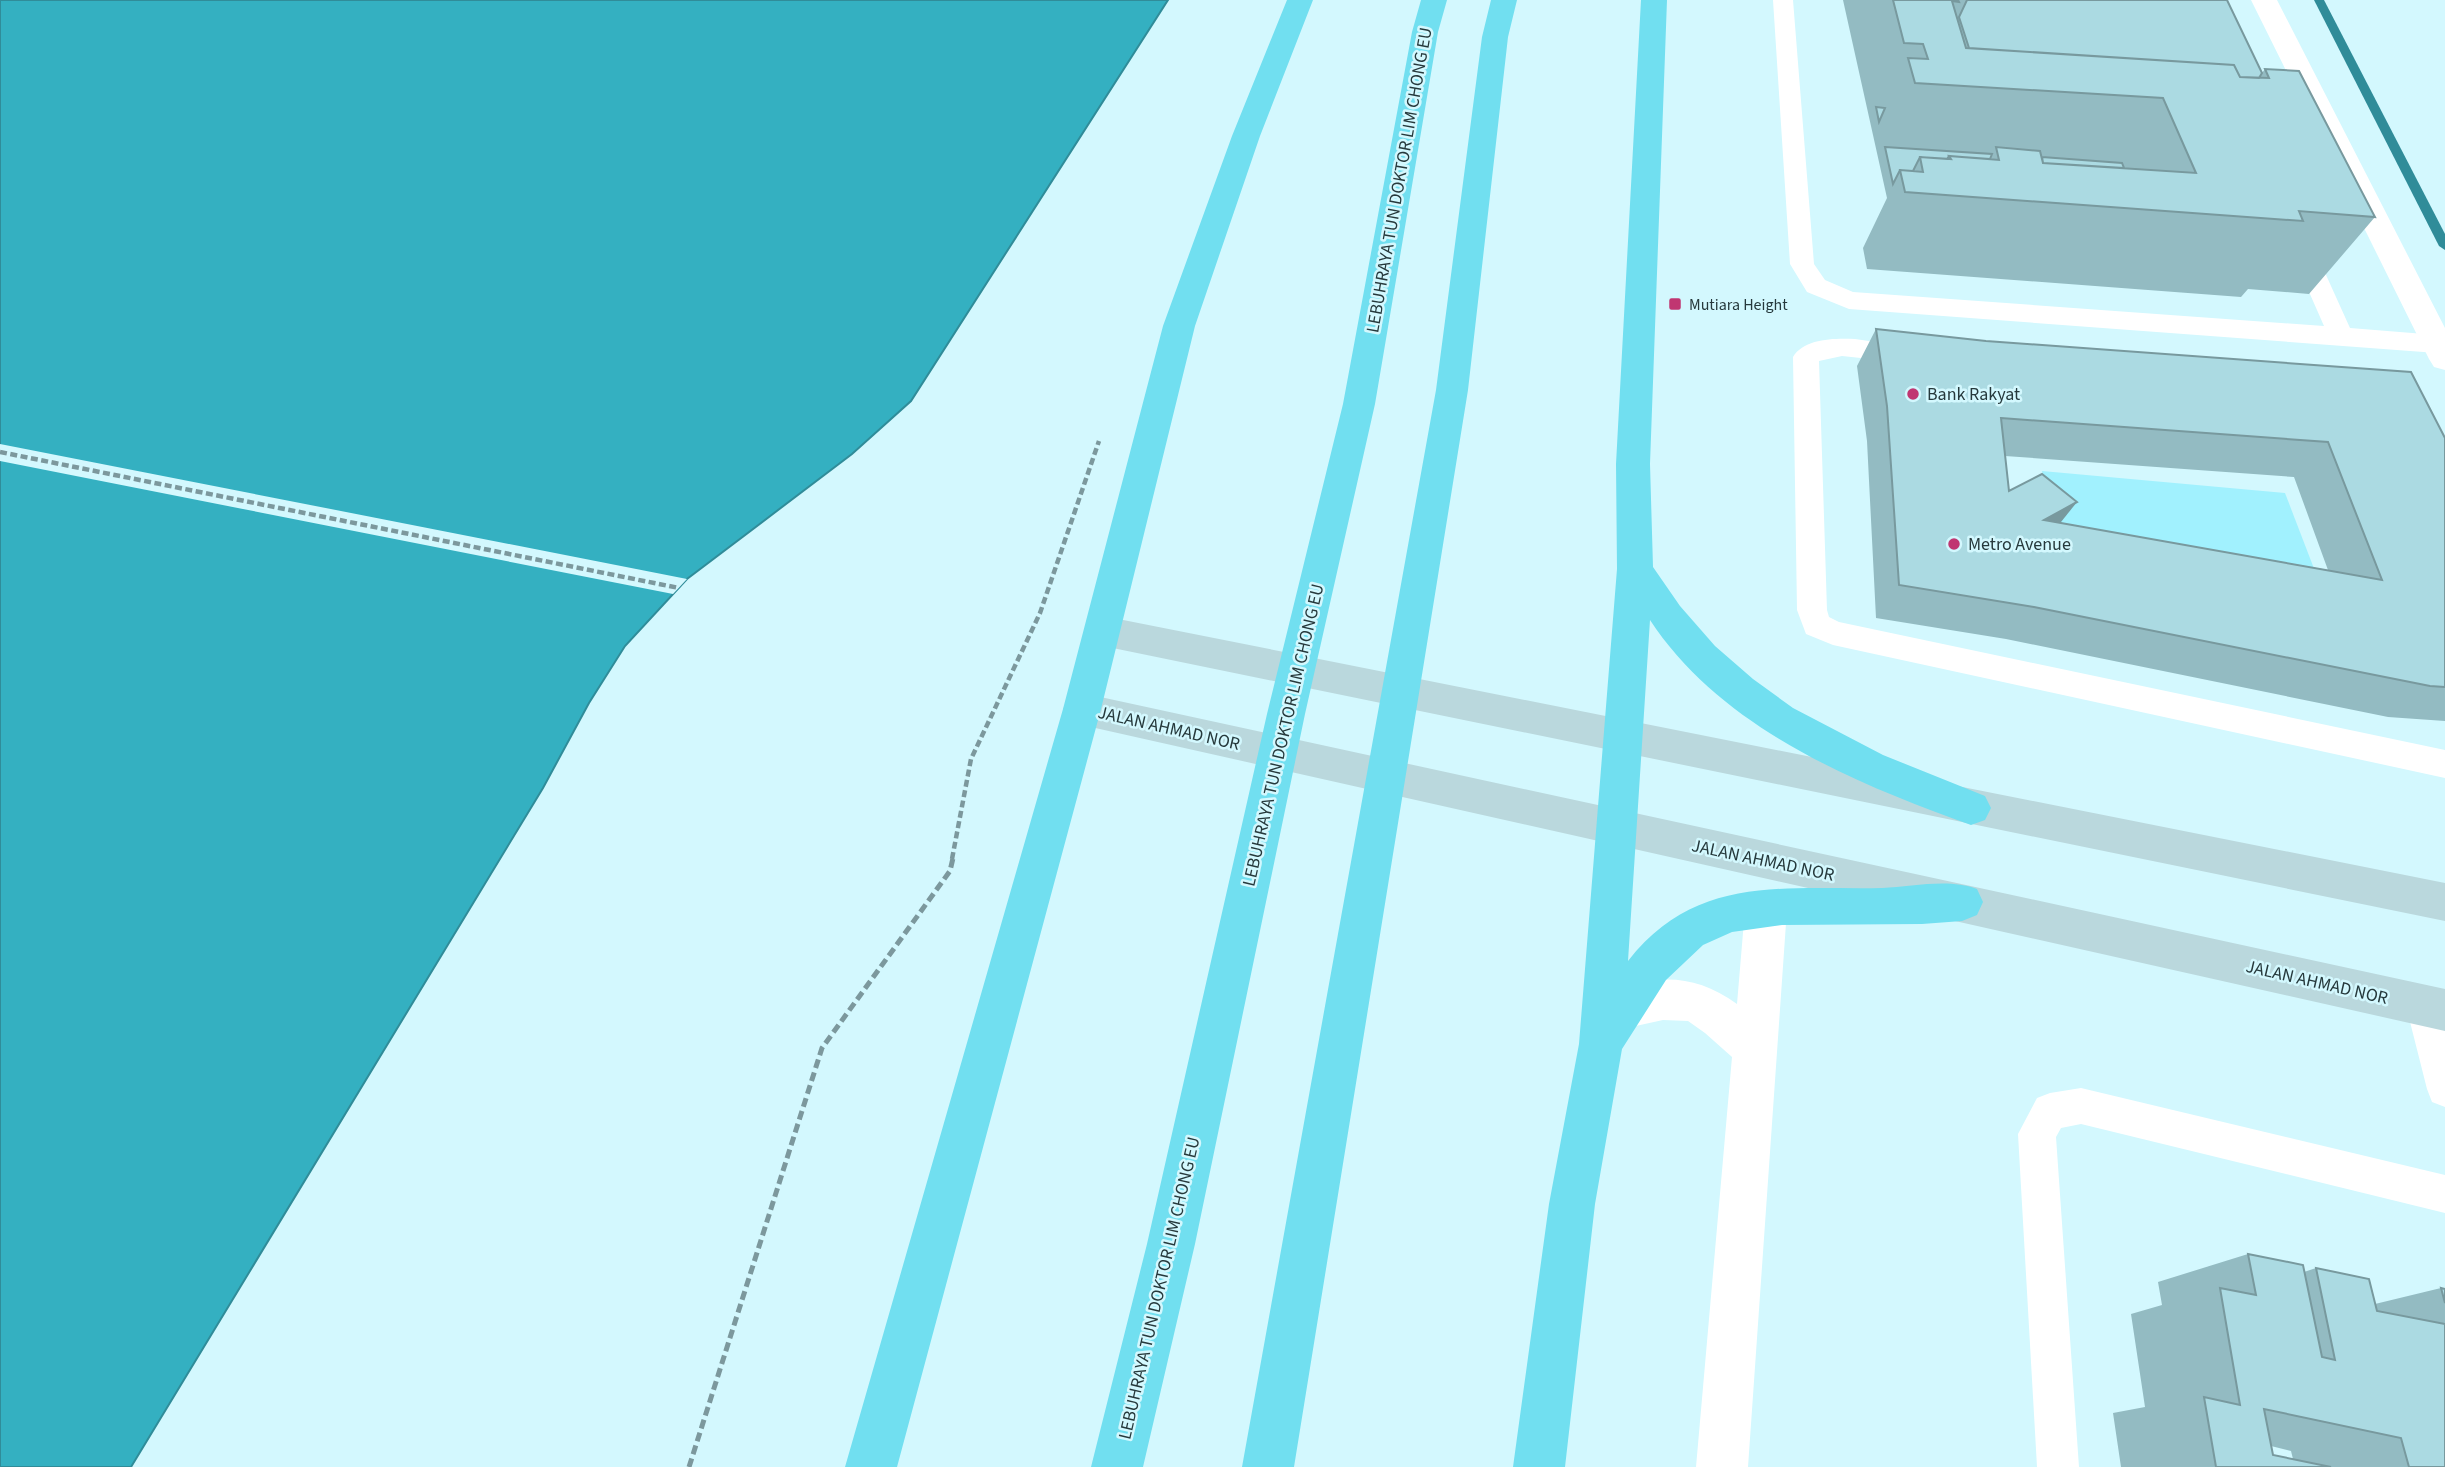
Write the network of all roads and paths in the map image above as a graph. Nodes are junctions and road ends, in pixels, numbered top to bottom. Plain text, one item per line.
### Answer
1 (1300, 0) edge
2 (1434, 0) edge
3 (1504, 0) edge
4 (1654, 0) edge
5 (1783, 0) edge
6 (2264, 0) edge
7 (2290, 222) edge
8 (2341, 335) junction
9 (2441, 351) edge
10 (1930, 355) edge
11 (1102, 433) dead end
12 (0, 452) edge
13 (1635, 569) junction
14 (679, 588) dead end
15 (1103, 631) junction
16 (1082, 709) junction
17 (1625, 737) junction
18 (2445, 764) edge
19 (1971, 808) junction
20 (1617, 829) junction
21 (1962, 902) junction
22 (2445, 902) edge
23 (1766, 909) junction
24 (2434, 1008) edge
25 (1611, 1026) junction
26 (1755, 1050) junction
27 (2445, 1089) edge
28 (2445, 1194) edge
29 (689, 1467) edge
30 (871, 1467) edge
31 (1118, 1467) edge
32 (1268, 1467) edge
33 (1539, 1467) edge
34 (1723, 1467) edge
35 (2058, 1467) edge

1 - 15 highway
2 - 31 highway, LEBUHRAYA TUN DOKTOR LIM CHONG EU
3 - 32 highway
4 - 13 highway
5 - 8 lane
6 - 9 street
7 - 8 lane
8 - 9 lane
10 - 18 lane
11 - 29 path
12 - 14 path
13 - 17 highway
13 - 19 highway
15 - 16 highway
15 - 17 main road
16 - 20 main road, JALAN AHMAD NOR
16 - 30 highway
17 - 19 main road
17 - 20 highway
19 - 22 main road
20 - 21 main road, JALAN AHMAD NOR
20 - 25 highway
21 - 23 highway
21 - 24 main road, JALAN AHMAD NOR
23 - 25 highway
23 - 26 street
24 - 27 lane
25 - 26 street
25 - 33 highway
26 - 34 street
28 - 35 lane

